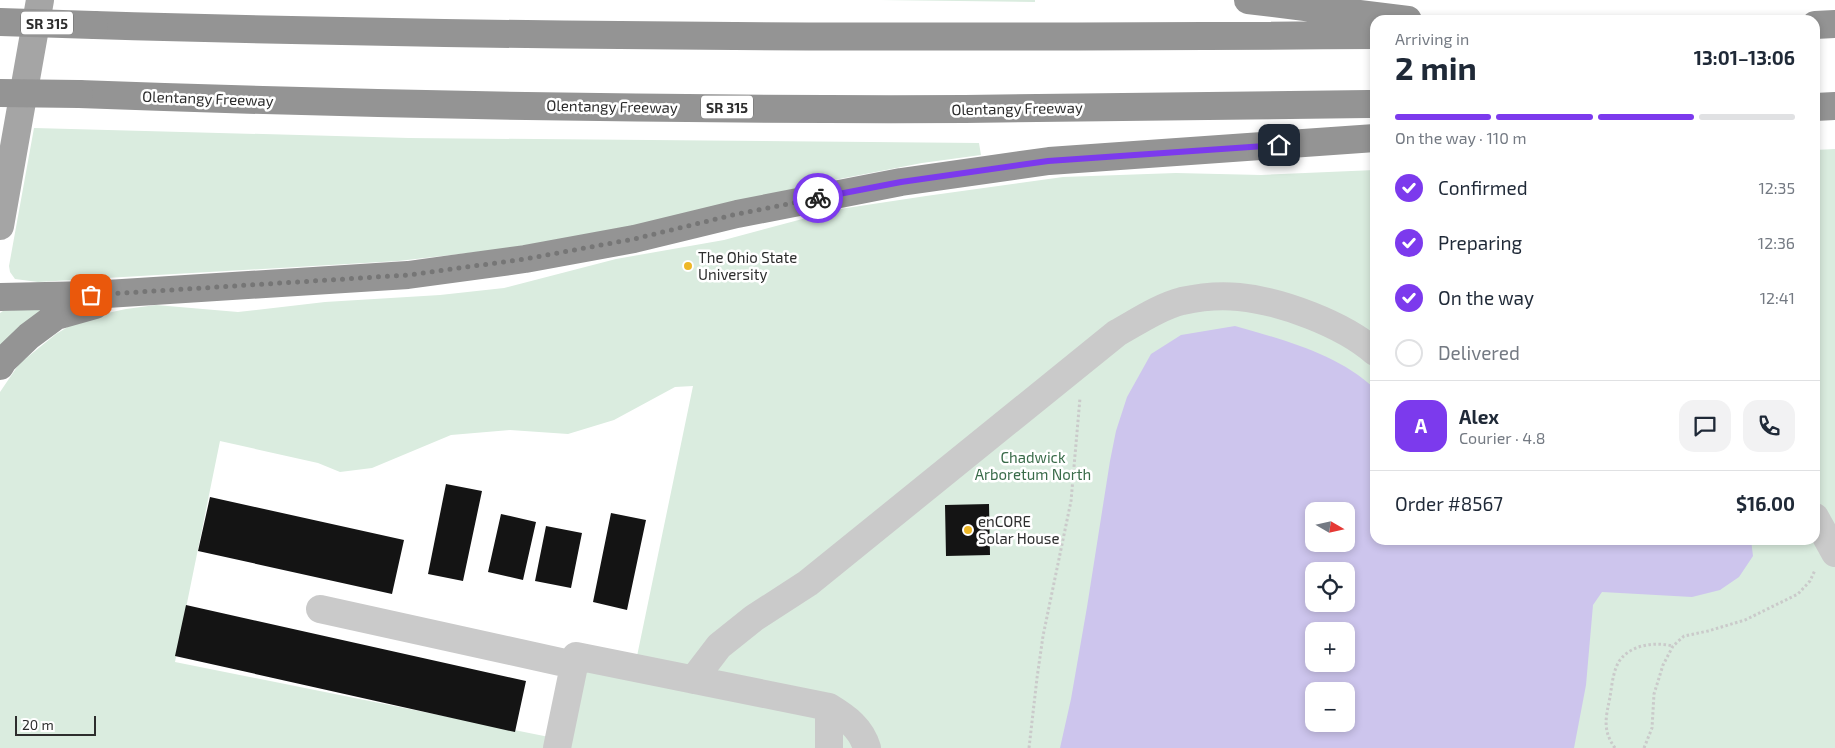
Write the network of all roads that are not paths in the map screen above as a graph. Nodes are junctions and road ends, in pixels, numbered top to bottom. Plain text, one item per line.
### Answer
1 (40, 0) edge
2 (1248, 0) edge
3 (1370, 15) edge
4 (0, 22) edge
5 (1820, 24) edge
6 (1835, 24) edge
7 (1370, 35) edge
8 (0, 93) edge
9 (1820, 98) edge
10 (1835, 98) edge
11 (1370, 104) edge
12 (1835, 106) edge
13 (1820, 108) edge
14 (1370, 138) edge
15 (0, 226) edge
16 (141, 292) junction
17 (0, 297) edge
18 (1370, 349) edge
19 (0, 366) edge
20 (320, 609) dead end
21 (574, 665) junction
22 (693, 680) junction
23 (829, 707) junction
24 (557, 748) edge
25 (829, 748) edge
26 (867, 748) edge

1 - 15 main road
2 - 3 highway
4 - 7 highway, SR 315, bridge
5 - 6 highway
8 - 11 highway, Olentangy Freeway / SR 315, bridge
9 - 10 highway
12 - 13 highway
14 - 16 highway
16 - 17 highway
16 - 19 highway
18 - 22 lane
20 - 21 lane
21 - 22 lane
21 - 24 lane
22 - 23 lane
23 - 25 lane
23 - 26 lane

